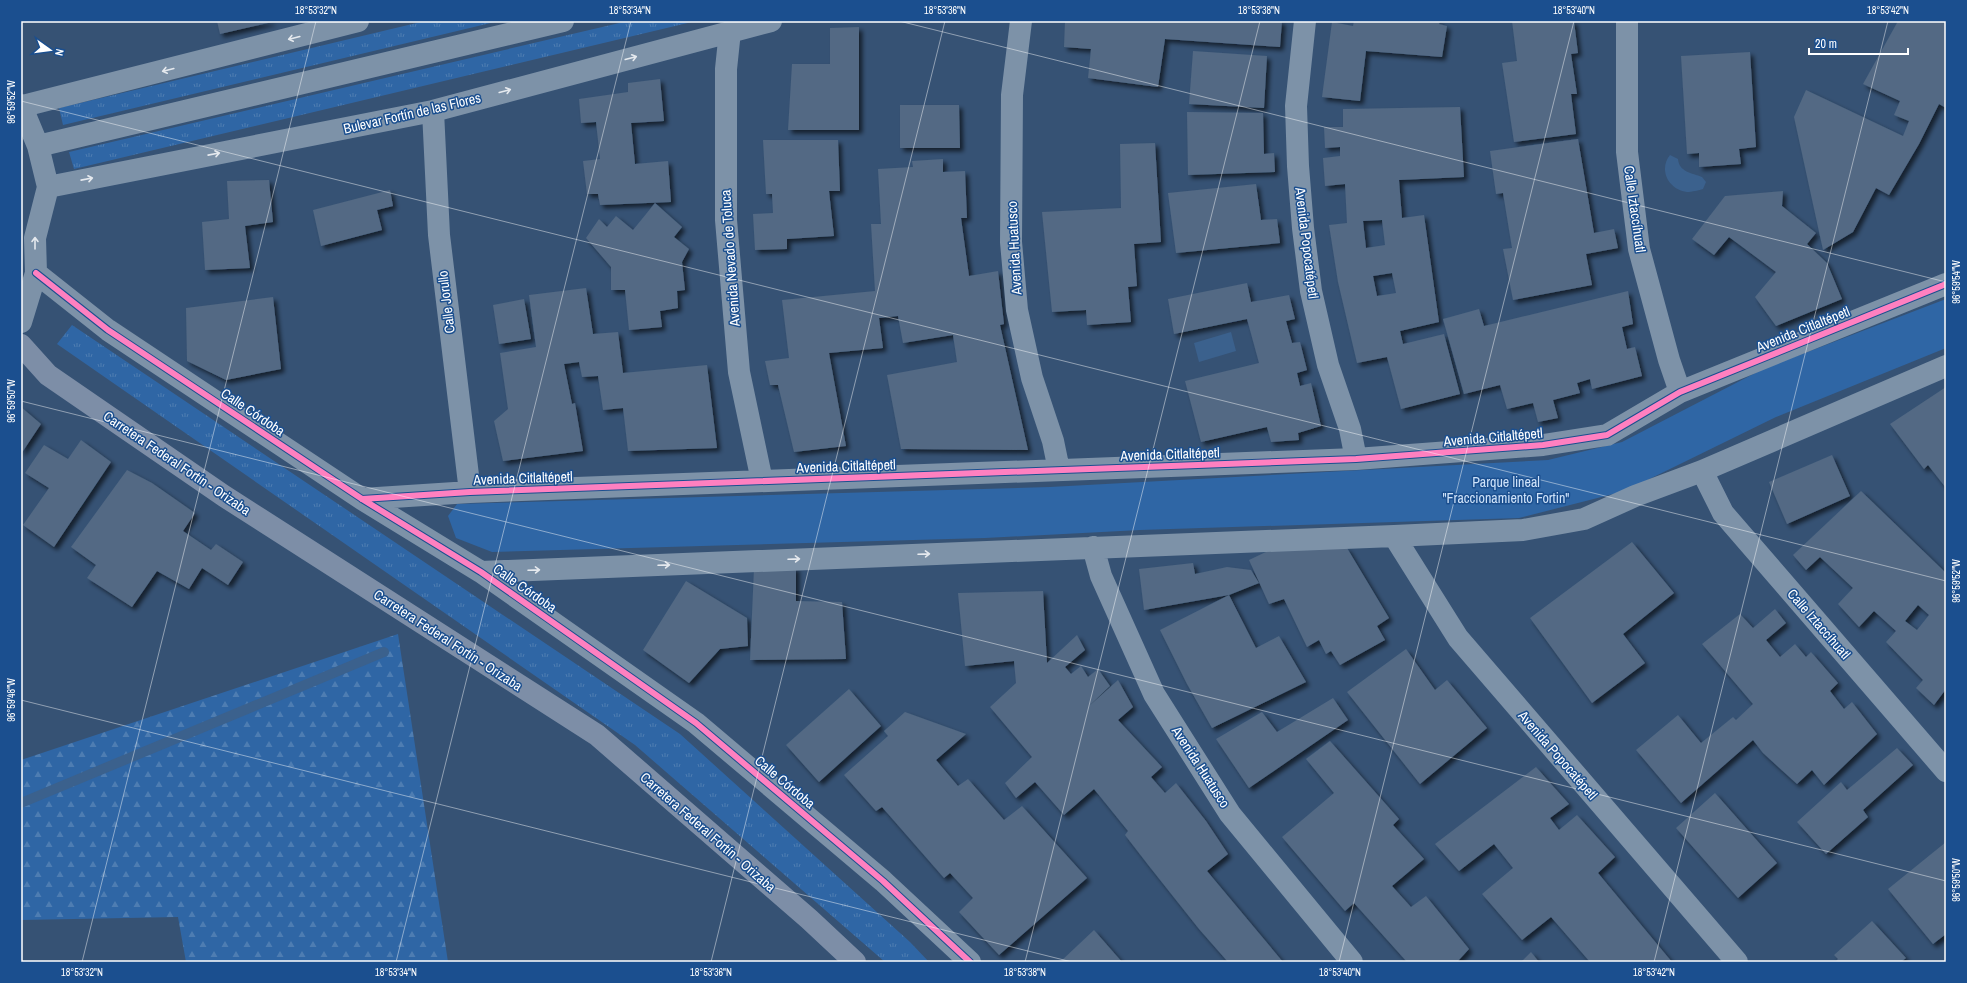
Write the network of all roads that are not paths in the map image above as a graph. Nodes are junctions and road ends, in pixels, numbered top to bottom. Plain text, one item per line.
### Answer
1 (358, 21) edge
2 (563, 21) edge
3 (771, 21) edge
4 (1021, 21) edge
5 (1305, 21) edge
6 (1627, 21) edge
7 (730, 31) junction
8 (22, 106) edge
9 (433, 111) junction
10 (38, 146) junction
11 (48, 187) junction
12 (36, 273) junction
13 (1946, 284) edge
14 (21, 322) edge
15 (21, 345) edge
16 (1946, 366) edge
17 (1680, 392) junction
18 (1356, 459) junction
19 (1059, 470) junction
20 (1702, 471) junction
21 (762, 482) junction
22 (470, 492) junction
23 (362, 499) junction
24 (1394, 536) junction
25 (1093, 547) junction
26 (481, 572) junction
27 (1946, 771) edge
28 (855, 962) edge
29 (970, 962) edge
30 (1352, 962) edge
31 (1738, 962) edge

1 -> 8 street
2 - 10 street
3 - 7 street, Bulevar Fortín de las Flores
4 - 19 street, Avenida Huatusco
5 - 18 street, Avenida Popocatépetl
6 - 17 street, Calle Iztaccíhuatl
9 -> 7 street, Bulevar Fortín de las Flores
7 - 21 street, Avenida Nevado de Toluca
8 - 10 street
11 -> 9 street, Bulevar Fortín de las Flores
9 - 22 street, Calle Jorullo
10 - 11 street
12 -> 11 street
12 - 14 street
12 - 23 street, Calle Córdoba
13 - 17 street, Avenida Citlaltépetl
15 - 28 main road, Carretera Federal Fortín - Orizaba
16 - 20 street
17 - 18 street, Avenida Citlaltépetl
18 - 19 street, Avenida Citlaltépetl
19 - 21 street, Avenida Citlaltépetl
20 - 24 street
20 - 27 street, Calle Iztaccíhuatl
21 - 22 street, Avenida Citlaltépetl
22 - 23 street, Avenida Citlaltépetl
23 - 26 street, Calle Córdoba
24 - 25 street
24 - 31 street, Avenida Popocatépetl
26 -> 25 street
25 - 30 street, Avenida Huatusco
26 - 29 street, Calle Córdoba

